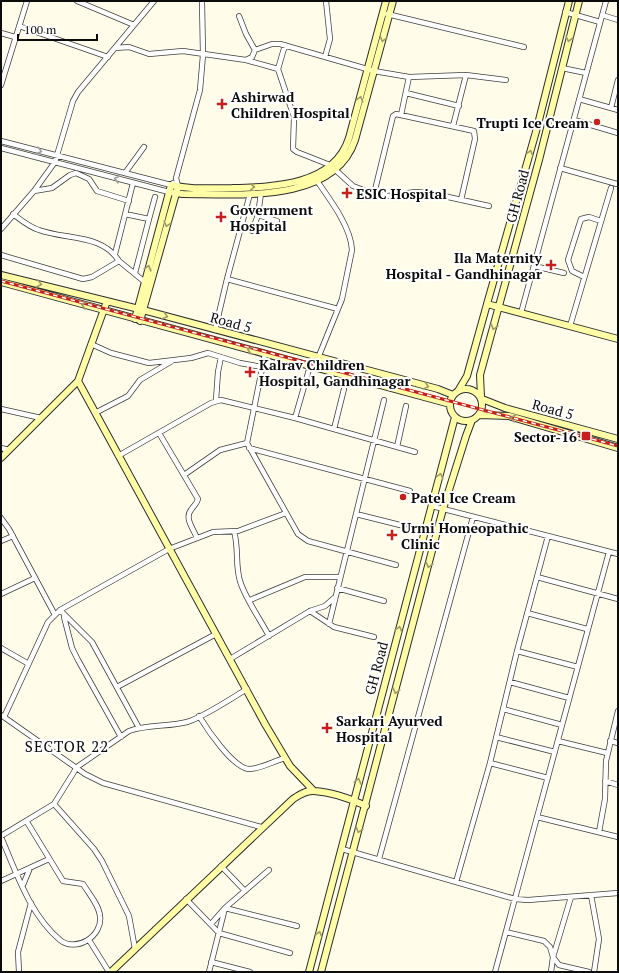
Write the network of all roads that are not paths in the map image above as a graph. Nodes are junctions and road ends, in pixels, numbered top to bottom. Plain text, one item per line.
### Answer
1 (27, 1) edge
2 (76, 1) edge
3 (154, 1) edge
4 (202, 1) edge
5 (326, 1) edge
6 (386, 1) edge
7 (393, 1) edge
8 (569, 1) edge
9 (579, 1) edge
10 (606, 1) edge
11 (566, 12) junction
12 (386, 14) junction
13 (575, 15) junction
14 (240, 16) dead end
15 (602, 16) junction
16 (618, 20) edge
17 (600, 22) junction
18 (134, 25) junction
19 (19, 26) junction
20 (1, 33) edge
21 (15, 37) junction
22 (285, 45) junction
23 (524, 47) dead end
24 (115, 48) junction
25 (255, 50) junction
26 (203, 55) junction
27 (325, 56) junction
28 (108, 57) junction
29 (246, 60) junction
30 (4, 64) edge
31 (562, 68) junction
32 (278, 69) junction
33 (371, 70) junction
34 (586, 73) junction
35 (466, 75) junction
36 (409, 77) junction
37 (506, 80) dead end
38 (618, 80) edge
39 (1, 85) edge
40 (406, 92) junction
41 (579, 99) junction
42 (459, 106) junction
43 (611, 108) junction
44 (618, 110) edge
45 (401, 115) junction
46 (574, 120) junction
47 (453, 126) junction
48 (618, 133) edge
49 (1, 141) edge
50 (144, 147) dead end
51 (1, 148) edge
52 (58, 156) junction
53 (55, 162) junction
54 (333, 167) junction
55 (560, 168) junction
56 (125, 173) junction
57 (315, 177) junction
58 (176, 178) junction
59 (133, 183) junction
60 (618, 183) edge
61 (171, 185) junction
62 (178, 186) junction
63 (611, 188) junction
64 (34, 190) junction
65 (618, 190) edge
66 (168, 192) junction
67 (261, 193) junction
68 (176, 194) junction
69 (250, 194) junction
70 (374, 194) junction
71 (155, 196) dead end
72 (129, 200) junction
73 (460, 200) junction
74 (489, 206) dead end
75 (13, 214) junction
76 (125, 214) junction
77 (258, 215) junction
78 (149, 219) junction
79 (277, 221) dead end
80 (601, 221) junction
81 (1, 229) edge
82 (252, 231) dead end
83 (115, 254) junction
84 (1, 255) edge
85 (119, 261) junction
86 (534, 266) junction
87 (135, 273) junction
88 (564, 273) dead end
89 (1, 274) edge
90 (584, 277) junction
91 (227, 278) junction
92 (1, 282) edge
93 (145, 282) junction
94 (150, 287) junction
95 (107, 301) junction
96 (487, 304) junction
97 (500, 308) junction
98 (140, 309) junction
99 (338, 309) junction
100 (104, 310) junction
101 (521, 313) junction
102 (137, 320) junction
103 (570, 326) junction
104 (215, 330) junction
105 (618, 337) edge
106 (92, 344) junction
107 (265, 354) junction
108 (221, 357) junction
109 (318, 358) junction
110 (174, 360) junction
111 (310, 366) junction
112 (262, 368) junction
113 (78, 381) junction
114 (344, 389) dead end
115 (456, 393) junction
116 (481, 398) junction
117 (216, 400) junction
118 (384, 400) dead end
119 (450, 404) junction
120 (406, 406) dead end
121 (254, 408) junction
122 (1, 409) edge
123 (95, 413) junction
124 (479, 415) junction
125 (455, 417) junction
126 (41, 418) junction
127 (295, 418) junction
128 (472, 420) junction
129 (334, 429) junction
130 (159, 433) junction
131 (618, 439) edge
132 (375, 441) junction
133 (247, 443) junction
134 (397, 447) junction
135 (1, 448) edge
136 (249, 448) junction
137 (618, 448) edge
138 (9, 450) junction
139 (415, 452) dead end
140 (118, 456) junction
141 (1, 458) edge
142 (184, 475) junction
143 (365, 478) junction
144 (410, 491) dead end
145 (432, 506) junction
146 (443, 509) junction
147 (286, 513) junction
148 (356, 514) junction
149 (474, 517) junction
150 (1, 518) edge
151 (404, 526) dead end
152 (234, 532) junction
153 (13, 536) junction
154 (548, 536) junction
155 (198, 538) junction
156 (1, 542) edge
157 (169, 549) junction
158 (346, 552) junction
159 (609, 552) junction
160 (618, 554) edge
161 (396, 565) dead end
162 (340, 577) junction
163 (537, 577) junction
164 (35, 578) junction
165 (337, 588) junction
166 (1, 594) edge
167 (598, 594) junction
168 (334, 598) junction
169 (618, 599) edge
170 (250, 600) junction
171 (384, 601) dead end
172 (60, 610) junction
173 (310, 611) junction
174 (528, 613) junction
175 (55, 615) junction
176 (64, 617) junction
177 (328, 624) junction
178 (587, 629) junction
179 (216, 634) junction
180 (269, 636) junction
181 (374, 638) dead end
182 (1, 648) edge
183 (517, 651) junction
184 (230, 659) junction
185 (27, 663) junction
186 (578, 667) junction
187 (510, 682) junction
188 (117, 687) junction
189 (247, 689) junction
190 (570, 698) junction
191 (503, 709) junction
192 (618, 711) edge
193 (3, 716) edge
194 (199, 716) junction
195 (562, 725) junction
196 (139, 728) junction
197 (121, 736) junction
198 (496, 737) junction
199 (558, 741) junction
200 (610, 741) junction
201 (618, 743) edge
202 (555, 752) junction
203 (607, 753) junction
204 (285, 758) junction
205 (490, 763) junction
206 (77, 767) junction
207 (548, 778) junction
208 (605, 781) junction
209 (618, 785) edge
210 (313, 790) junction
211 (353, 800) junction
212 (54, 804) junction
213 (366, 806) junction
214 (537, 817) junction
215 (27, 822) junction
216 (261, 827) junction
217 (599, 832) junction
218 (618, 836) edge
219 (1, 837) edge
220 (342, 849) junction
221 (353, 852) junction
222 (49, 858) junction
223 (379, 859) junction
224 (221, 866) junction
225 (30, 868) junction
226 (269, 870) dead end
227 (16, 874) junction
228 (1, 881) edge
229 (456, 882) junction
230 (23, 885) junction
231 (245, 891) junction
232 (618, 893) edge
233 (591, 895) junction
234 (570, 897) junction
235 (515, 898) junction
236 (186, 899) junction
237 (31, 903) junction
238 (225, 908) junction
239 (211, 924) junction
240 (297, 926) dead end
241 (506, 932) junction
242 (220, 933) junction
243 (89, 940) junction
244 (135, 949) junction
245 (290, 953) dead end
246 (553, 957) junction
247 (212, 962) junction
248 (19, 972) edge
249 (110, 972) edge
250 (209, 972) edge
251 (250, 972) edge
252 (309, 972) edge
253 (321, 972) edge
254 (495, 972) edge
255 (551, 972) edge
256 (588, 972) edge
257 (594, 972) edge

1 - 19 street
2 - 18 street
3 - 18 street
4 - 26 street
5 - 27 street
6 - 12 street
7 - 12 street
8 - 11 street, GH Road
9 - 13 street, GH Road
10 - 15 street
11 - 13 street
96 -> 11 street, GH Road
12 - 23 street
12 - 33 street
13 - 17 street
13 -> 31 street, GH Road
14 - 25 street
15 - 16 street
15 - 17 street
17 - 34 street
18 - 24 street
19 - 21 street
19 - 28 street
20 - 21 street
21 - 30 street
22 - 25 street
22 - 27 street
22 - 32 street
24 - 26 street
24 - 28 street
25 - 29 street
26 - 29 street
26 - 58 street
27 - 33 street
28 - 52 street
29 - 32 street
30 - 39 street
31 - 34 street
31 - 97 street, GH Road
32 - 54 street
33 - 36 street
33 - 54 street
34 - 41 street
35 - 36 street
35 - 37 street
35 - 42 street
36 - 40 street
38 - 43 street
40 - 42 street
40 - 45 street
41 - 43 street
41 - 46 street
42 - 47 street
43 - 44 street
45 - 47 street
45 - 70 street
46 - 48 street
46 - 55 street
47 - 73 street
49 -> 52 street
50 - 56 street
51 - 53 street
52 - 53 street
52 - 56 street
59 -> 53 street
53 - 64 street
54 - 57 street
54 - 70 street
55 - 60 street
55 - 86 street
56 - 61 street
62 -> 57 street
57 - 67 street
57 - 99 street
58 - 61 street
58 - 62 street
59 - 66 street
59 - 72 street
60 - 63 street
61 - 62 street
61 - 66 street
62 - 68 street
63 - 65 street
63 - 80 street
64 - 72 street
64 - 75 street
66 - 68 street
93 -> 66 street
67 - 69 street
67 - 77 street
68 - 69 street
68 -> 94 street
69 - 91 street
70 - 73 street
71 - 78 street
72 - 76 street
73 - 74 street
75 - 81 street
75 - 83 street
76 - 78 street
76 - 83 street
77 - 79 street
77 - 82 street
78 - 87 street
80 - 90 street
80 - 90 street
83 - 85 street
84 - 85 street
85 - 87 street
86 - 88 street
86 - 101 street
87 - 93 street
89 -> 95 street, Road 5
90 - 103 street
91 - 99 street
91 - 104 street
100 -> 92 street, Road 5
93 - 94 street
93 - 98 street
94 - 98 street
95 - 98 street, Road 5
95 - 100 street
96 - 97 street
96 - 115 street, GH Road
97 - 101 street
97 -> 116 street, GH Road
98 - 102 street
98 -> 104 street, Road 5
99 - 109 street
100 - 102 street, Road 5
100 - 106 street
101 - 103 street
107 -> 102 street, Road 5
103 - 105 street
104 - 109 street, Road 5
106 - 110 street
106 - 113 street
107 - 111 street, Road 5
107 - 112 street
108 - 110 street
108 - 112 street
108 - 117 street
109 -> 115 street, Road 5
110 - 123 street
111 - 119 street, Road 5
111 - 127 street
112 - 121 street
113 - 123 street
113 - 126 street
114 - 129 street
115 - 116 street
115 - 119 street
116 - 124 street
116 - 131 street, Road 5
117 - 121 street
117 - 130 street
118 - 132 street
119 - 125 street
120 - 134 street
121 - 127 street
121 - 133 street
122 - 126 street
123 - 140 street
124 - 128 street
137 -> 124 street, Road 5
125 - 128 street
145 -> 125 street, GH Road
126 - 138 street
127 - 129 street
128 - 146 street, GH Road
129 - 132 street
130 - 140 street
130 - 142 street
132 - 134 street
132 - 143 street
133 - 136 street
133 - 142 street
134 - 139 street
135 - 138 street
136 - 143 street
136 - 147 street
138 - 141 street
140 - 157 street
142 - 155 street
143 - 144 street
143 - 148 street
145 - 146 street
211 -> 145 street, GH Road
146 - 149 street
146 -> 213 street, GH Road
147 - 152 street
147 - 158 street
148 - 151 street
148 - 158 street
149 - 154 street
149 - 223 street
150 - 153 street
152 - 155 street
152 - 170 street
153 - 156 street
153 - 164 street
154 - 159 street
154 - 163 street
155 - 157 street
157 - 172 street
157 - 179 street
158 - 161 street
158 - 162 street
159 - 160 street
159 - 167 street
162 - 165 street
162 - 170 street
163 - 167 street
163 - 174 street
164 - 166 street
164 - 175 street
165 - 168 street
165 - 171 street
167 - 169 street
167 - 178 street
168 - 173 street
168 - 177 street
170 - 180 street
172 - 175 street
172 - 176 street
173 - 177 street
173 - 180 street
174 - 178 street
174 - 183 street
175 - 185 street
176 - 188 street
176 - 197 street
177 - 181 street
178 - 186 street
179 - 184 street
179 - 188 street
180 - 184 street
182 - 185 street
183 - 186 street
183 - 187 street
184 - 189 street
185 - 193 street
186 - 190 street
187 - 190 street
187 - 191 street
188 - 196 street
189 - 194 street
189 - 204 street
190 - 195 street
191 - 195 street
191 - 198 street
192 - 200 street
193 - 206 street
194 - 196 street
194 - 204 street
195 - 199 street
196 - 197 street
197 - 206 street
198 - 202 street
198 - 205 street
199 - 202 street
199 - 203 street
200 - 201 street
200 - 203 street
202 - 207 street
203 - 208 street
204 - 210 street
205 - 207 street
205 - 229 street
206 - 212 street
206 - 216 street
207 - 214 street
208 - 209 street
208 - 217 street
210 - 211 street
210 - 216 street
211 - 213 street
211 - 220 street, GH Road
212 - 215 street
212 - 244 street
213 -> 221 street, GH Road
214 - 217 street
214 - 235 street
215 - 219 street
215 - 222 street
216 - 224 street
217 - 218 street
219 - 227 street
220 - 221 street
252 -> 220 street, GH Road
221 - 223 street
221 - 253 street, GH Road
222 - 225 street
222 - 243 street
223 - 229 street
224 - 231 street
224 - 236 street
225 - 227 street
225 - 230 street
226 - 231 street
227 - 228 street
227 - 230 street
229 - 235 street
230 - 237 street
231 - 238 street
232 - 233 street
233 - 234 street
233 - 257 street
234 - 235 street
234 - 246 street
235 - 241 street
236 - 239 street
236 - 244 street
237 - 243 street
237 - 248 street
238 - 239 street
238 - 240 street
238 - 242 street
239 - 242 street
241 - 246 street
241 - 254 street
242 - 245 street
242 - 247 street
243 - 249 street
244 - 249 street
246 - 255 street
246 - 256 street
247 - 250 street
247 - 251 street

